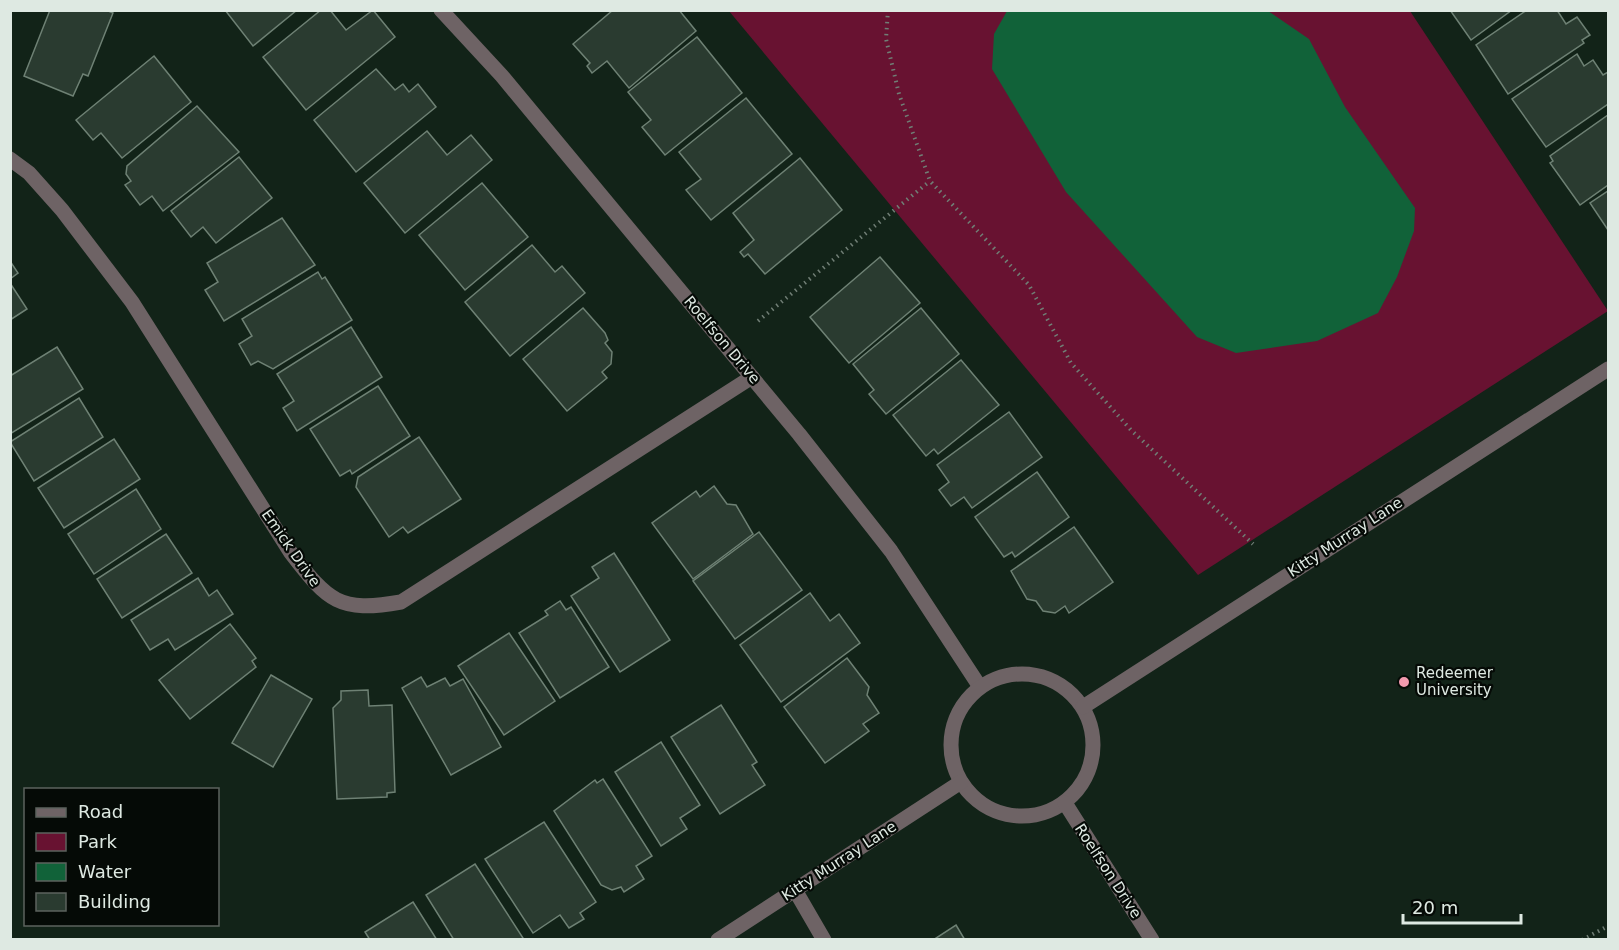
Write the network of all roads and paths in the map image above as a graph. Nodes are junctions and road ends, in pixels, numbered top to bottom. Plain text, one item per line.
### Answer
1 (441, 10) edge
2 (888, 10) edge
3 (10, 159) edge
4 (930, 181) junction
5 (758, 321) dead end
6 (1608, 369) edge
7 (752, 377) junction
8 (1253, 544) dead end
9 (980, 687) junction
10 (1083, 707) junction
11 (961, 782) junction
12 (1065, 803) junction
13 (795, 890) junction
14 (1608, 926) edge
15 (718, 939) edge
16 (824, 939) edge
17 (1152, 939) edge
18 (1582, 939) edge

1 - 7 street, Roelfson Drive
2 - 4 path
3 - 7 street, Emick Drive
4 - 5 path
4 - 8 path
6 - 10 street, Kitty Murray Lane
7 - 9 street, Roelfson Drive
9 - 10 street
9 - 11 street
10 - 12 street
11 - 12 street
11 - 13 street, Kitty Murray Lane
12 - 17 street, Roelfson Drive
13 - 15 street, Kitty Murray Lane
13 - 16 street
14 - 18 path

